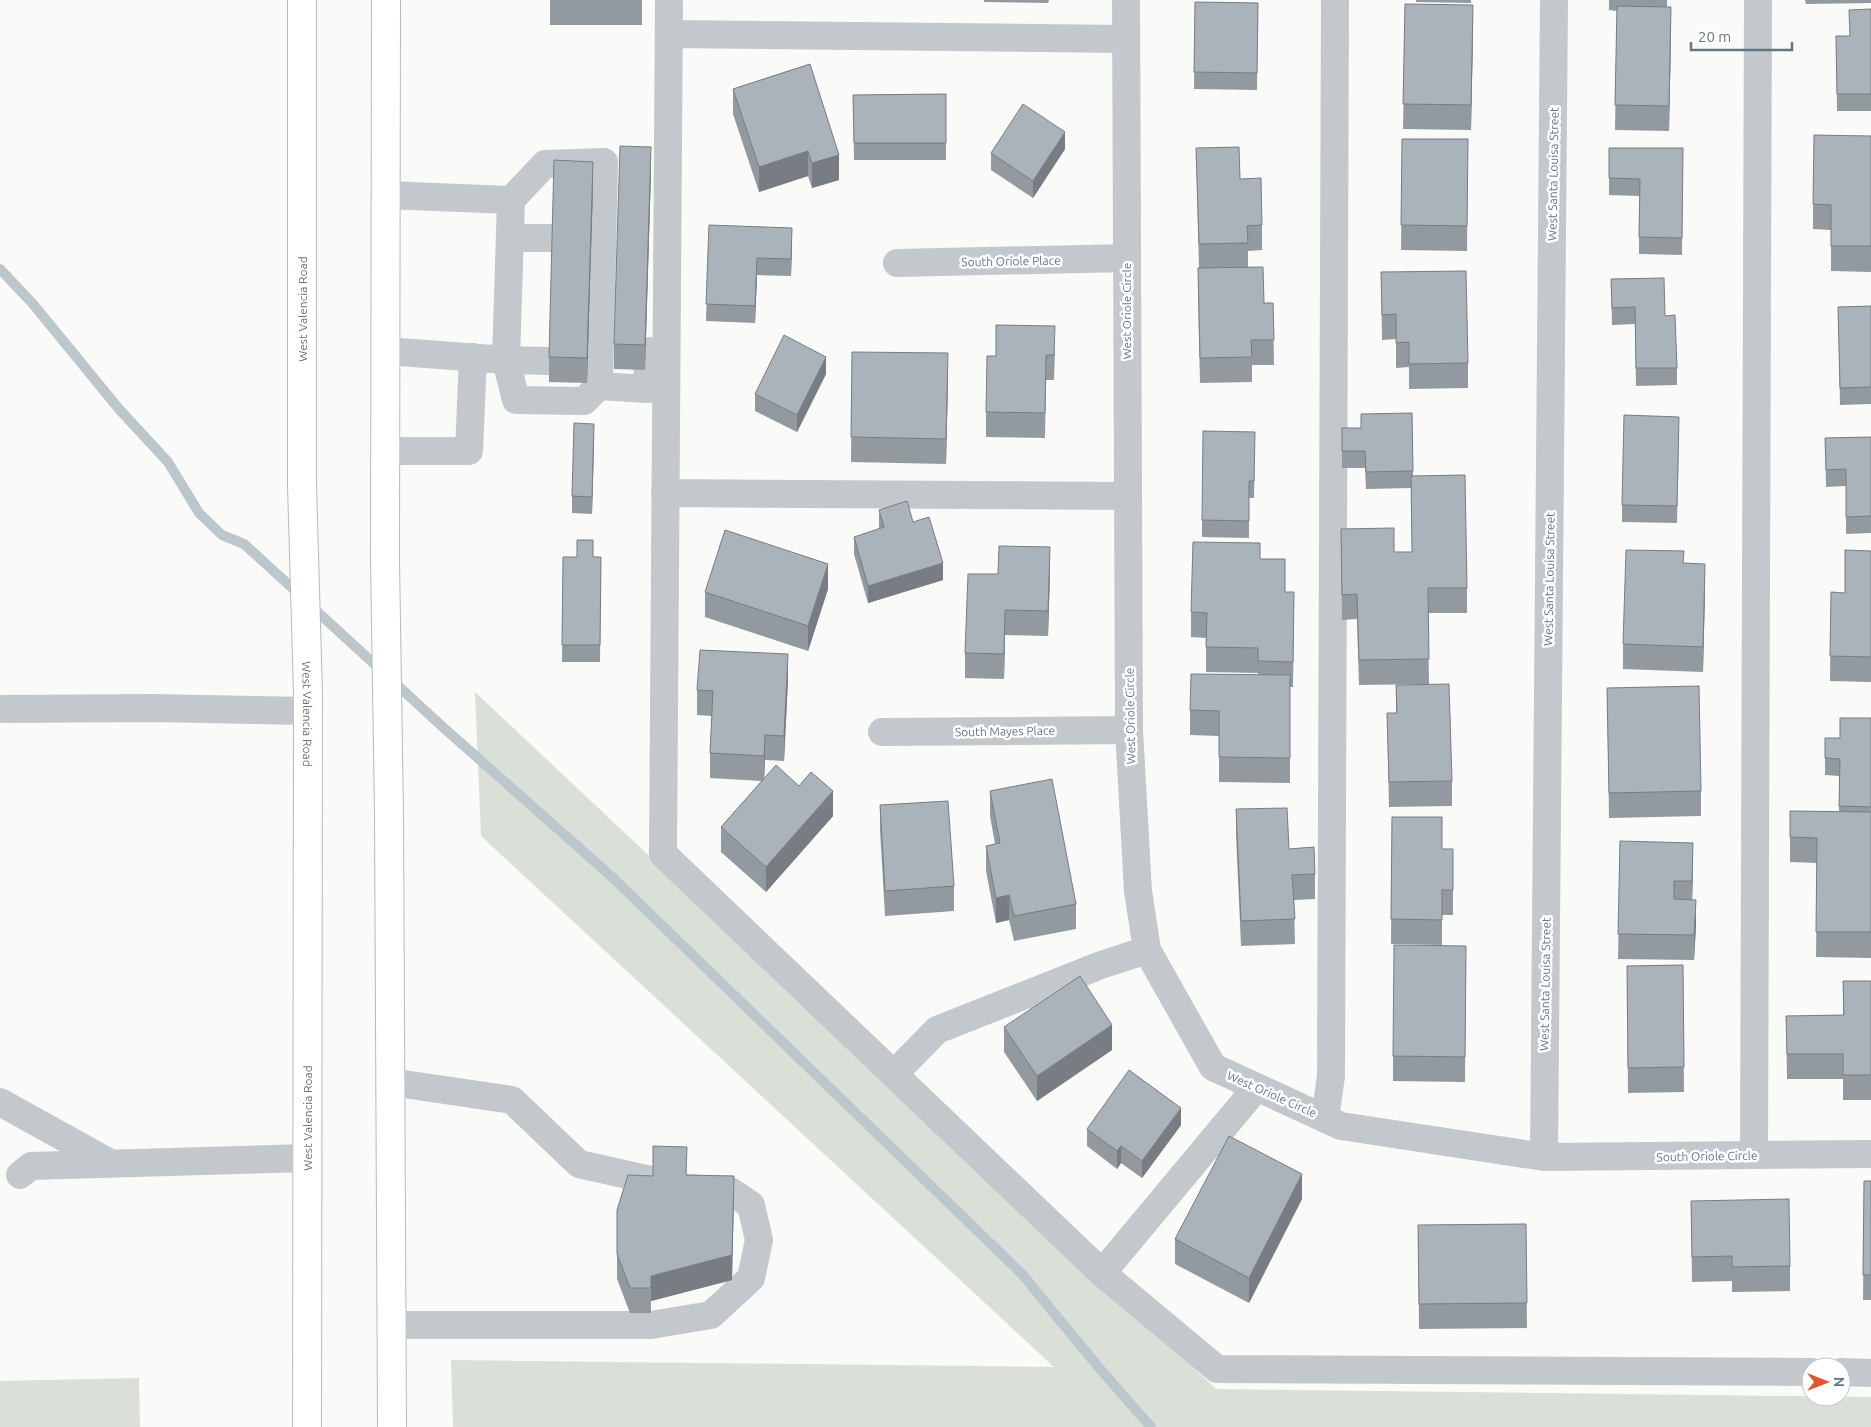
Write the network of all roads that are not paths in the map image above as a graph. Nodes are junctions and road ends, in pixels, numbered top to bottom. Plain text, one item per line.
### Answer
1 (302, 0) edge
2 (386, 0) edge
3 (669, 0) edge
4 (1126, 0) edge
5 (1335, 0) edge
6 (1554, 0) edge
7 (1758, 0) edge
8 (669, 34) junction
9 (1126, 39) junction
10 (604, 162) junction
11 (386, 195) junction
12 (511, 200) junction
13 (510, 238) junction
14 (553, 238) edge
15 (1126, 258) junction
16 (896, 263) dead end
17 (386, 351) junction
18 (473, 357) junction
19 (506, 360) junction
20 (549, 361) edge
21 (596, 370) junction
22 (386, 451) junction
23 (666, 493) junction
24 (1127, 496) junction
25 (308, 702) junction
26 (0, 708) edge
27 (1129, 730) junction
28 (882, 732) dead end
29 (1147, 950) junction
30 (894, 1074) junction
31 (390, 1082) junction
32 (1257, 1087) junction
33 (0, 1102) edge
34 (1326, 1118) junction
35 (1871, 1154) edge
36 (1754, 1155) junction
37 (1544, 1157) junction
38 (307, 1158) junction
39 (112, 1164) junction
40 (20, 1175) dead end
41 (1102, 1274) junction
42 (391, 1324) junction
43 (1801, 1372) edge
44 (1851, 1372) edge
45 (1871, 1373) edge
46 (308, 1427) edge
47 (392, 1427) edge

1 - 25 main road, West Valencia Road
2 - 11 main road
3 - 8 street
4 - 9 street, West Oriole Circle
5 - 34 street
6 - 37 street, West Santa Louisa Street
7 - 36 street
8 - 9 street
8 - 23 street
9 - 15 street, West Oriole Circle
10 - 12 street
10 - 21 street
10 - 21 street
11 - 12 street
11 - 17 main road
12 - 13 street
13 - 14 street
13 - 19 street
15 - 16 street, South Oriole Place
15 - 24 street, West Oriole Circle
17 - 18 street
17 - 22 main road
18 - 19 street
18 - 22 street
19 - 20 street
19 - 21 street
22 - 31 main road
23 - 24 street
23 - 30 street
24 - 27 street, West Oriole Circle
25 - 26 street
25 - 38 main road, West Valencia Road
27 - 28 street, South Mayes Place
27 - 29 street, West Oriole Circle
29 - 30 street
29 - 32 street, West Oriole Circle
30 - 41 street
31 - 42 main road
31 - 42 street
32 - 34 street, West Oriole Circle
32 - 41 street
33 - 39 street
34 - 37 street, West Oriole Circle
35 - 36 street, South Oriole Circle
36 - 37 street, South Oriole Circle
38 - 39 street
38 - 46 main road, West Valencia Road
39 - 40 street
41 - 43 street
42 - 47 main road
44 - 45 street

